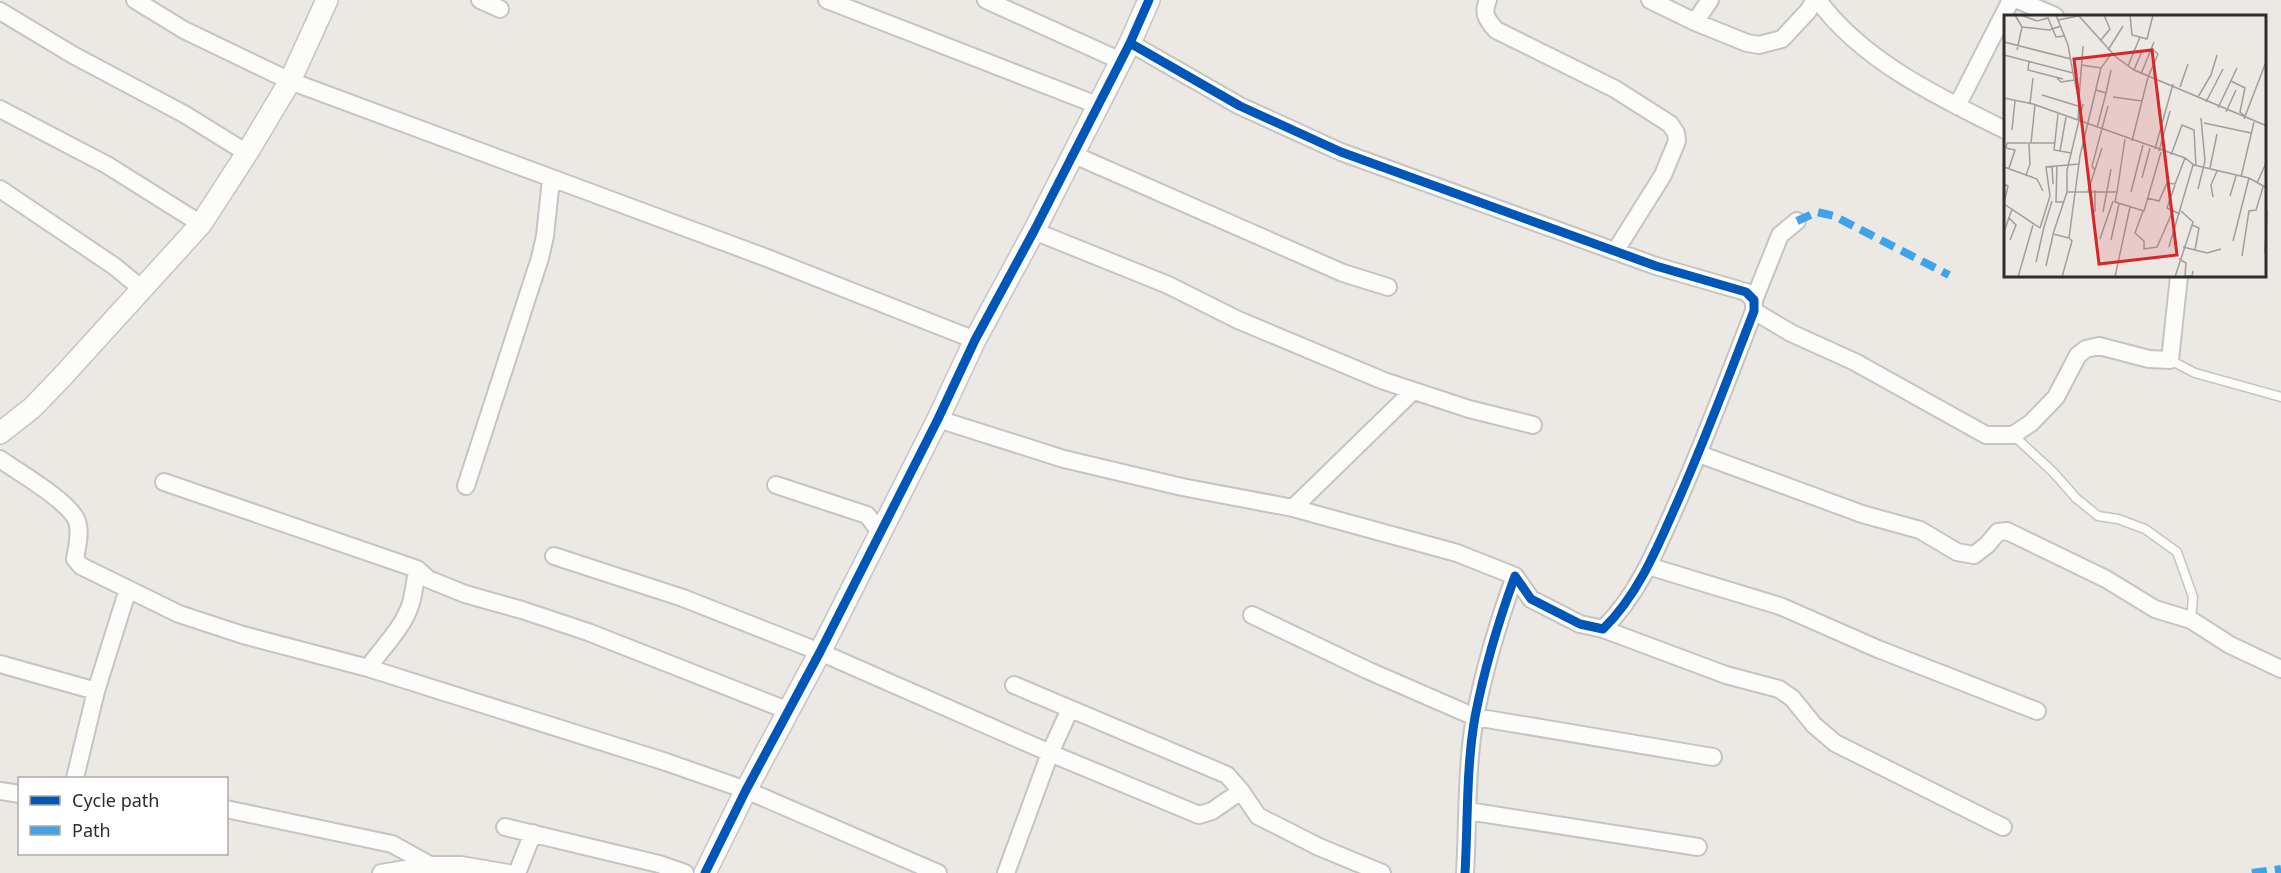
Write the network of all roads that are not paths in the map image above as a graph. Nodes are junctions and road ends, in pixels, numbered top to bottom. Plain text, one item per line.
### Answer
1 (135, 0) edge
2 (327, 0) edge
3 (480, 0) edge
4 (826, 0) edge
5 (986, 0) edge
6 (1149, 0) edge
7 (1488, 0) edge
8 (1650, 0) edge
9 (1710, 0) edge
10 (1817, 0) edge
11 (2011, 0) edge
12 (2027, 1) edge
13 (500, 9) dead end
14 (0, 11) edge
15 (2053, 15) edge
16 (1695, 22) junction
17 (1126, 52) junction
18 (290, 81) junction
19 (1097, 105) junction
20 (1957, 106) junction
21 (0, 109) edge
22 (2004, 130) edge
23 (247, 153) junction
24 (1072, 154) junction
25 (551, 179) junction
26 (0, 189) edge
27 (1797, 221) dead end
28 (201, 224) junction
29 (1034, 231) junction
30 (1616, 250) junction
31 (2179, 278) edge
32 (1388, 287) dead end
33 (142, 289) junction
34 (1754, 305) junction
35 (975, 339) junction
36 (2170, 360) junction
37 (1413, 391) junction
38 (2281, 397) edge
39 (938, 418) junction
40 (1533, 425) dead end
41 (0, 432) edge
42 (2013, 435) junction
43 (1699, 454) junction
44 (0, 459) edge
45 (164, 482) dead end
46 (776, 485) dead end
47 (466, 486) dead end
48 (1293, 508) junction
49 (880, 532) junction
50 (554, 556) dead end
51 (1648, 566) junction
52 (417, 569) junction
53 (1515, 576) junction
54 (128, 589) junction
55 (1252, 615) dead end
56 (2191, 620) junction
57 (1603, 630) junction
58 (820, 652) junction
59 (0, 664) edge
60 (368, 668) junction
61 (2281, 669) edge
62 (1014, 685) dead end
63 (96, 692) junction
64 (1070, 709) junction
65 (789, 711) junction
66 (2037, 711) dead end
67 (1475, 717) junction
68 (1050, 753) junction
69 (1713, 757) dead end
70 (75, 777) edge
71 (746, 790) junction
72 (0, 791) edge
73 (1241, 791) junction
74 (18, 794) edge
75 (228, 809) edge
76 (1468, 811) junction
77 (506, 827) dead end
78 (2003, 827) dead end
79 (533, 834) junction
80 (1698, 847) dead end
81 (430, 865) junction
82 (381, 873) edge
83 (508, 873) edge
84 (517, 873) edge
85 (685, 873) edge
86 (705, 873) edge
87 (938, 873) edge
88 (1006, 873) edge
89 (1382, 873) edge
90 (1465, 873) edge

1 - 18 street
2 - 18 street
3 - 13 street
4 - 19 street
5 - 17 street
6 - 17 street
7 - 30 street
8 - 16 street
9 - 16 street
10 - 16 street
10 - 20 street
11 - 20 street
12 - 15 street
14 - 23 street
17 - 19 street
17 - 30 street
18 - 23 street
18 - 25 street
19 - 24 street
20 - 22 street
21 - 28 street
23 - 28 street
24 - 29 street
24 - 32 street
25 - 35 street
25 - 47 street
26 - 33 street
27 - 34 street
28 - 33 street
29 - 35 street
29 - 37 street
30 - 34 street
31 - 36 street
33 - 41 street
34 - 42 street
34 - 43 street
35 - 39 street
36 - 38 lane
36 - 42 street
37 - 40 street
37 - 48 street
39 - 48 street
39 - 49 street
42 - 56 lane
43 - 51 street
43 - 56 street
44 - 54 street
45 - 52 street
46 - 49 street
48 - 53 street
49 - 58 street
50 - 58 street
51 - 57 street
51 - 66 street
52 - 60 street
52 - 65 street
53 - 57 street
53 - 67 street
54 - 60 street
54 - 63 street
55 - 67 street
56 - 61 street
57 - 78 street
58 - 65 street
58 - 68 street
59 - 63 street
60 - 71 street
62 - 64 street
63 - 70 street
64 - 68 street
64 - 73 street
65 - 71 street
67 - 69 street
67 - 76 street
68 - 73 street
68 - 88 street
71 - 86 street
71 - 87 street
72 - 74 street
73 - 89 street
75 - 81 street
76 - 80 street
76 - 90 street
77 - 79 street
79 - 84 street
79 - 85 street
81 - 82 street
81 - 83 street

